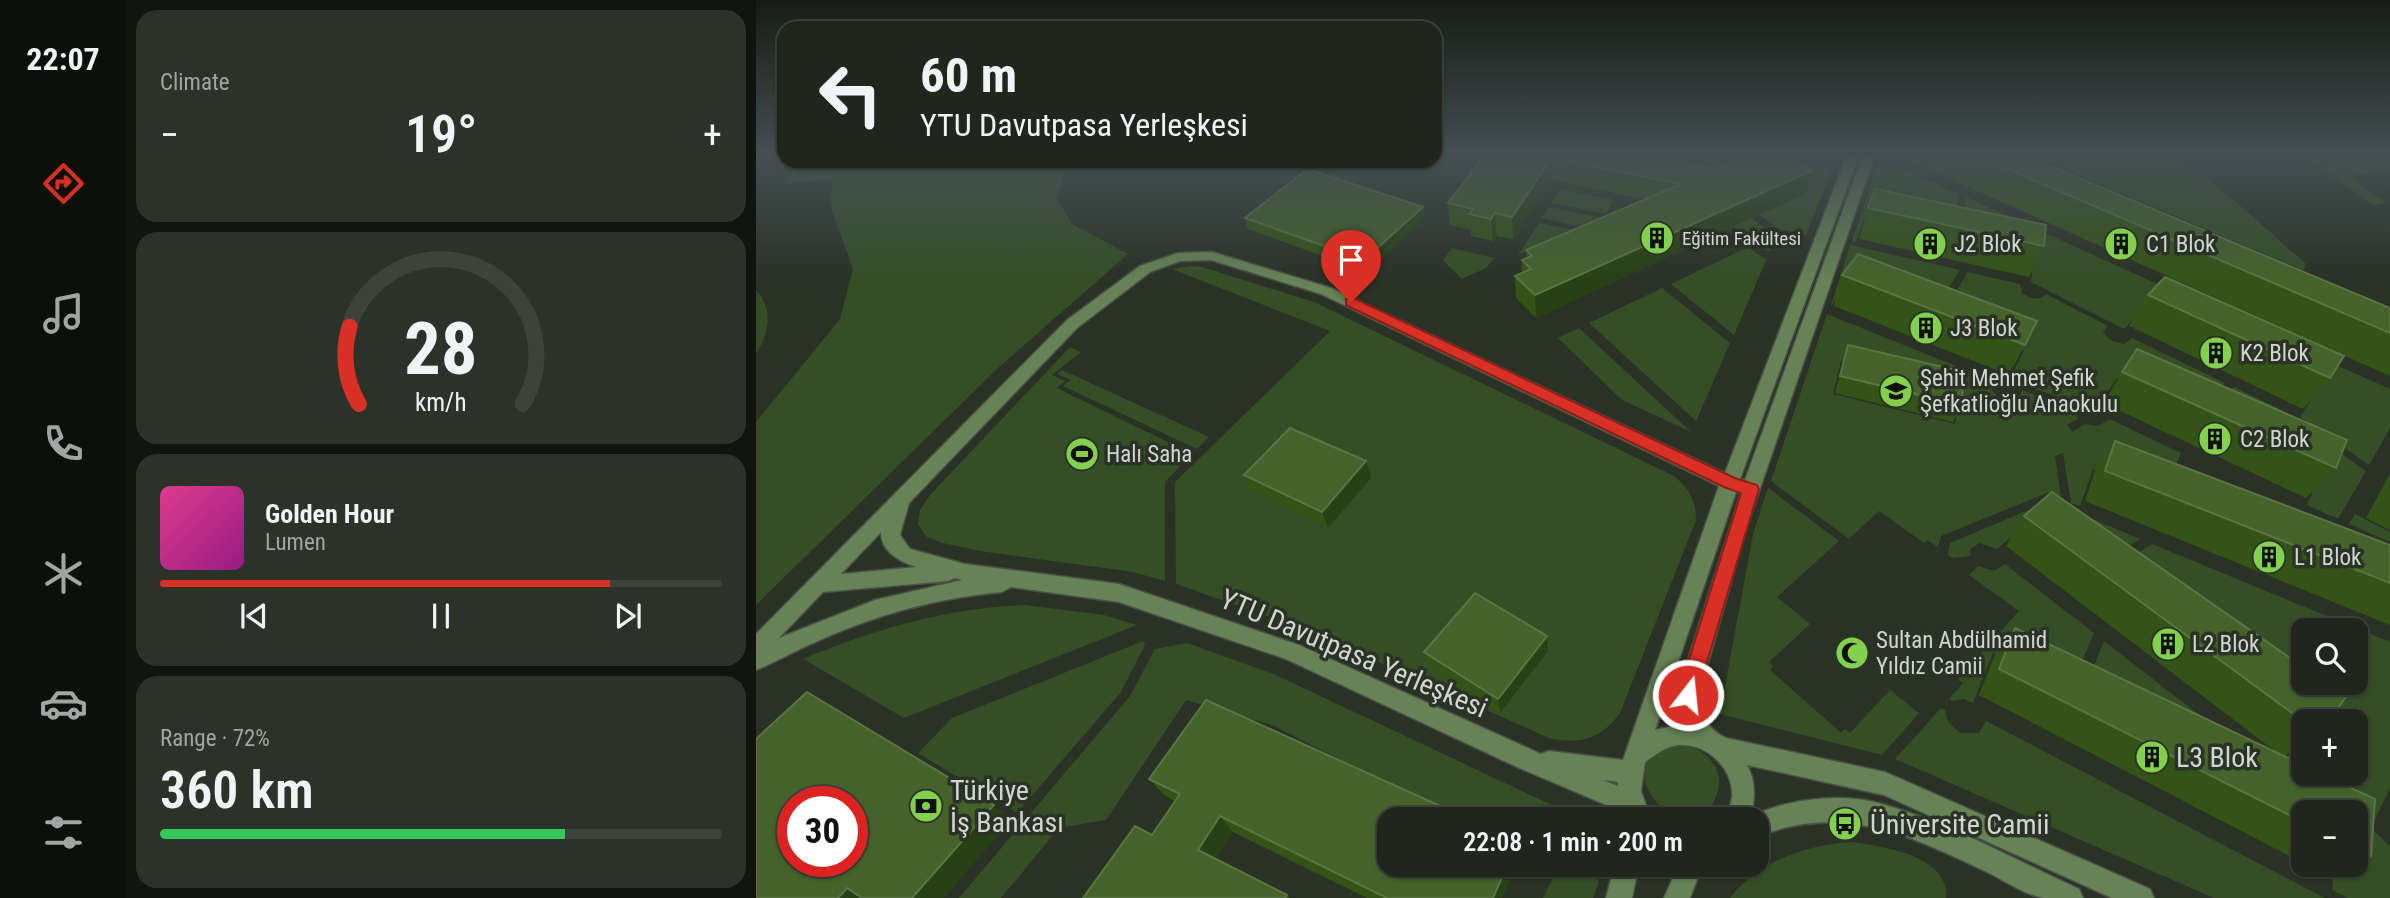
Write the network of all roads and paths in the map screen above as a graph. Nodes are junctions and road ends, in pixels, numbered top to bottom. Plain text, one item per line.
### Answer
1 (1837, 197) edge
2 (1854, 197) edge
3 (1730, 483) junction
4 (1751, 489) junction
5 (908, 492) junction
6 (965, 572) junction
7 (819, 584) junction
8 (1078, 586) junction
9 (756, 648) edge
10 (756, 660) edge
11 (1713, 743) junction
12 (1525, 759) junction
13 (1634, 764) junction
14 (1620, 807) edge
15 (1634, 807) edge
16 (1741, 807) edge
17 (1769, 820) edge
18 (1624, 877) edge
19 (1686, 877) edge
20 (1619, 898) edge
21 (1677, 898) edge
22 (2070, 898) edge
23 (2141, 898) edge

1 - 3 street, YTU Davutpasa Yerleşkesi
2 - 4 street
3 - 4 street, YTU Davutpasa Yerleşkesi
3 - 5 street, YTU Davutpasa Yerleşkesi
3 - 13 street, YTU Davutpasa Yerleşkesi
4 - 11 street
5 - 6 street, YTU Davutpasa Yerleşkesi
5 - 7 street, YTU Davutpasa Yerleşkesi
6 - 7 street, YTU Davutpasa Yerleşkesi
6 - 8 street, YTU Davutpasa Yerleşkesi
7 - 9 street, YTU Davutpasa Yerleşkesi
8 - 10 street, YTU Davutpasa Yerleşkesi
8 - 12 street, YTU Davutpasa Yerleşkesi
11 - 13 street
11 - 16 street
11 - 23 street
12 - 13 street, YTU Davutpasa Yerleşkesi
12 - 14 street, YTU Davutpasa Yerleşkesi
13 - 15 street, YTU Davutpasa Yerleşkesi
17 - 22 street
18 - 20 street
19 - 21 street

